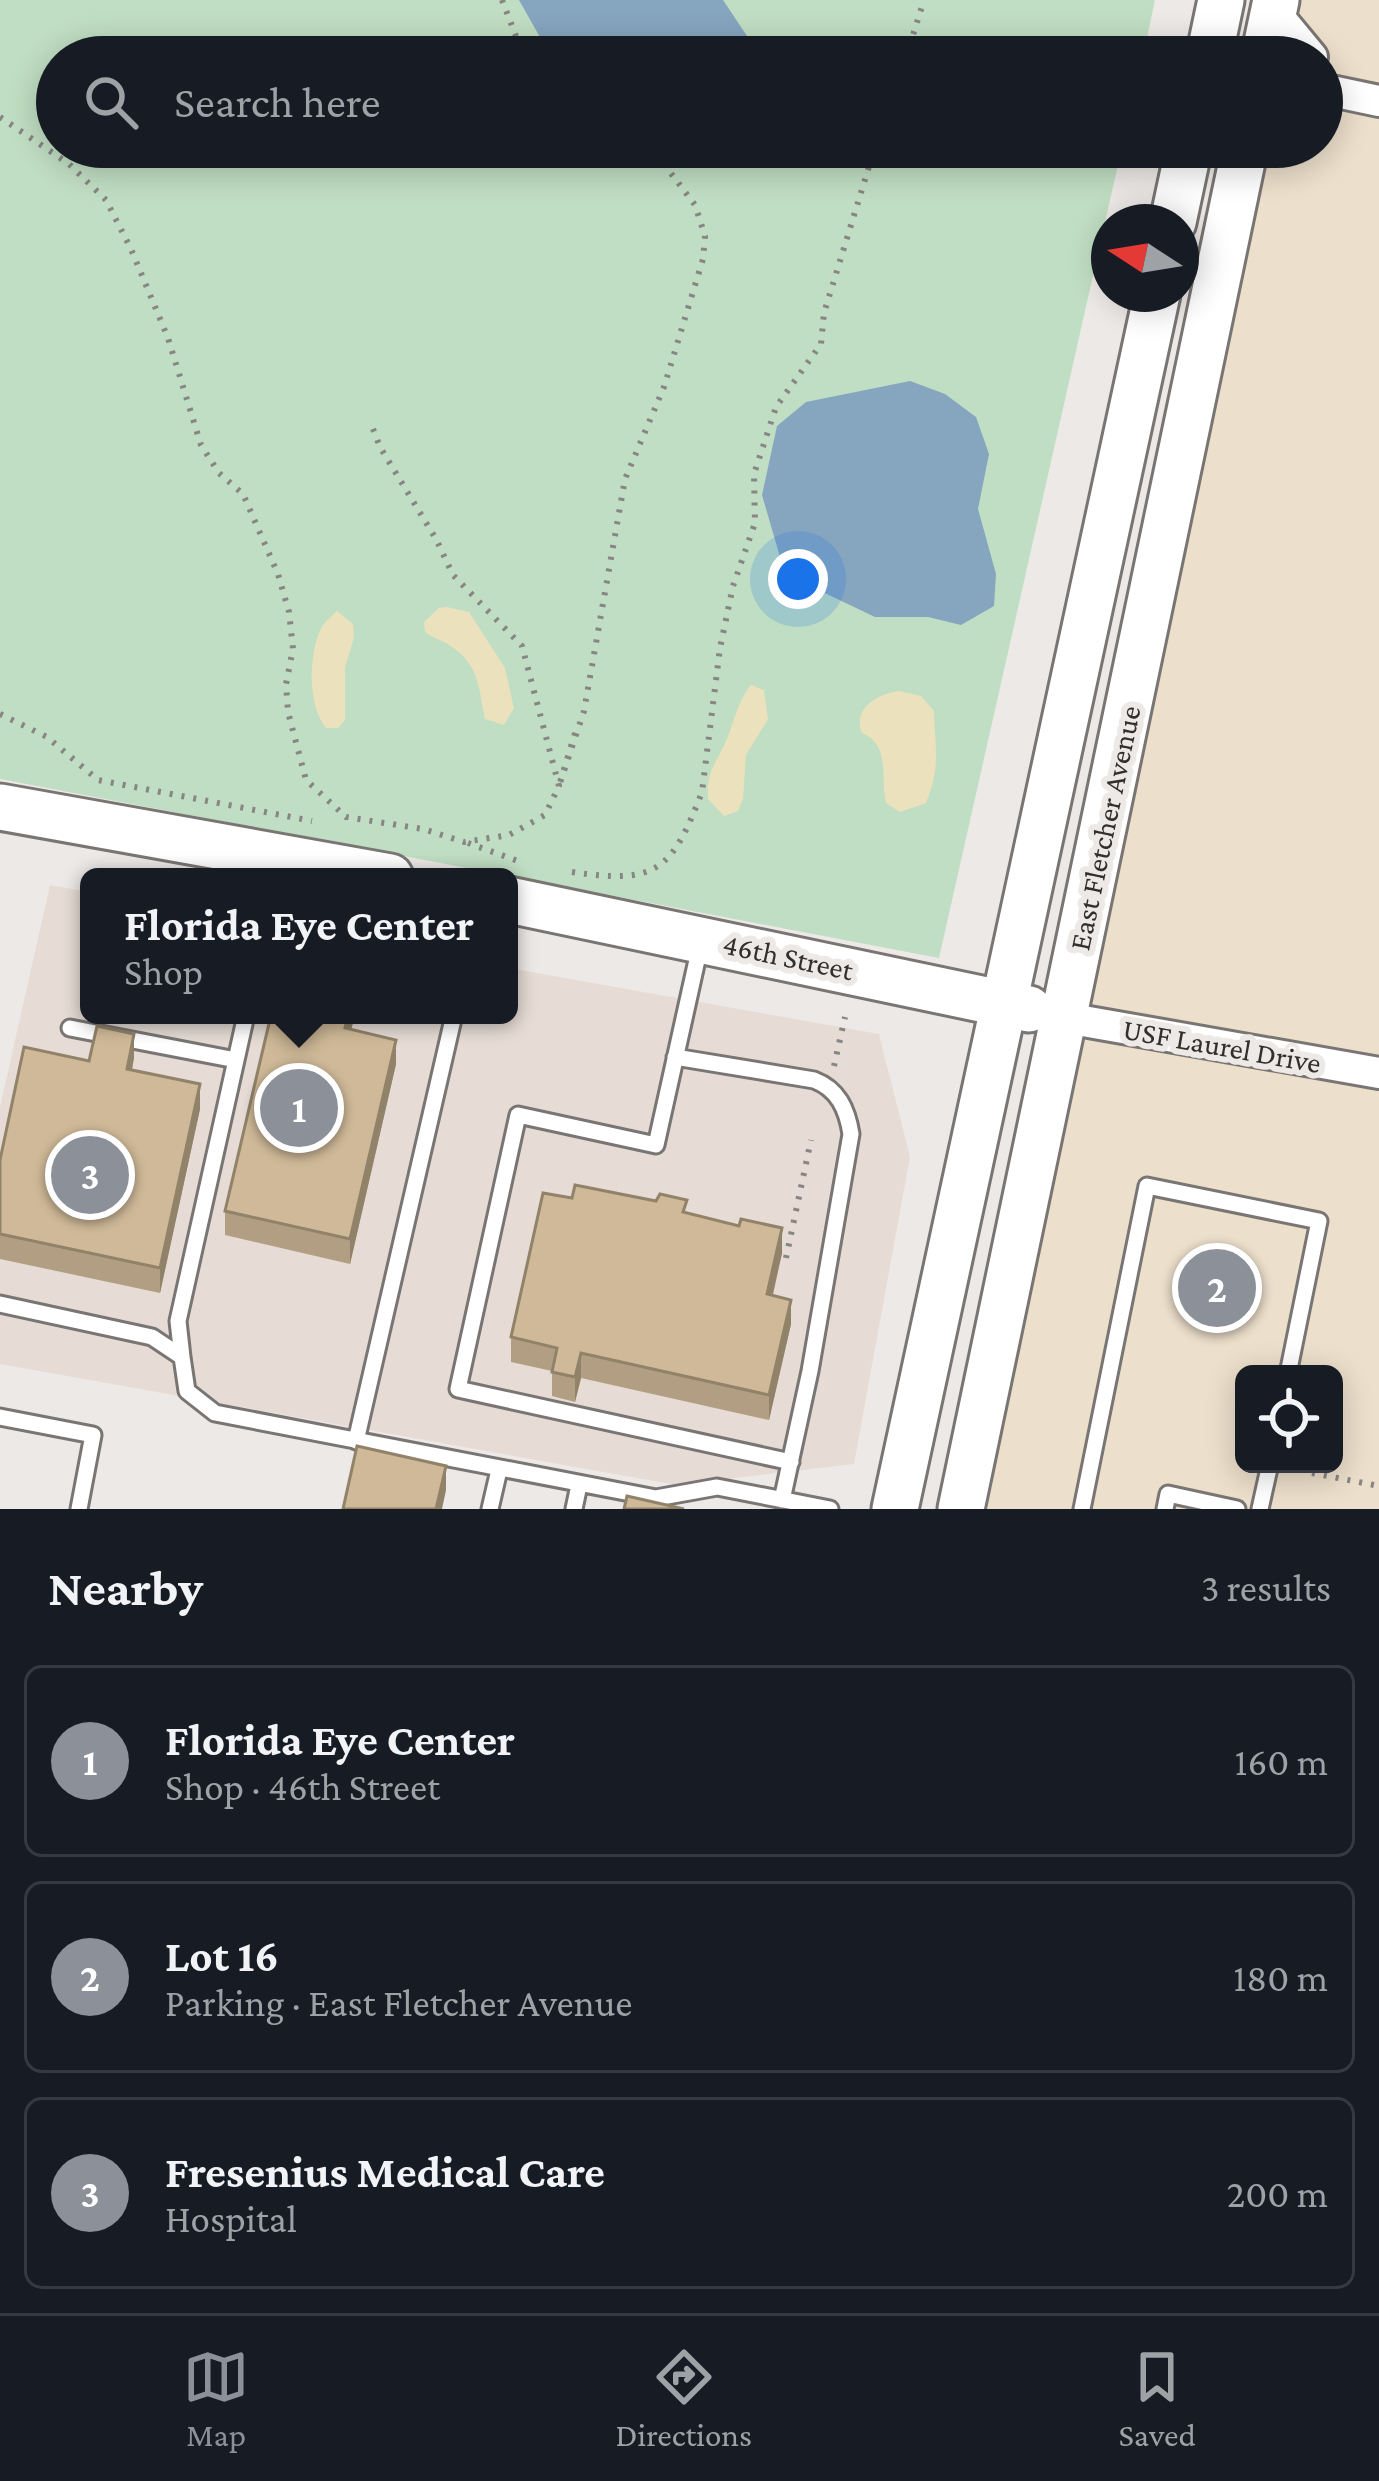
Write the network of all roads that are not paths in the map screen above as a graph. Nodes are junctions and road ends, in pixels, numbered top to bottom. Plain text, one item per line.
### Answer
1 (1221, 0) edge
2 (1275, 6) edge
3 (1216, 36) edge
4 (1269, 36) edge
5 (1297, 36) edge
6 (1343, 94) edge
7 (1379, 101) edge
8 (1185, 168) edge
9 (1241, 168) edge
10 (1177, 204) edge
11 (1153, 312) edge
12 (0, 807) edge
13 (278, 866) edge
14 (522, 882) edge
15 (701, 939) junction
16 (1001, 1003) junction
17 (1066, 1018) junction
18 (244, 1024) edge
19 (452, 1024) edge
20 (70, 1028) dead end
21 (675, 1057) junction
22 (236, 1060) junction
23 (1379, 1073) edge
24 (0, 1304) edge
25 (182, 1358) junction
26 (1290, 1365) edge
27 (0, 1417) edge
28 (356, 1441) junction
29 (790, 1462) junction
30 (500, 1470) junction
31 (1268, 1473) edge
32 (579, 1485) junction
33 (772, 1502) edge
34 (79, 1509) edge
35 (490, 1509) edge
36 (574, 1509) edge
37 (830, 1509) edge
38 (896, 1509) edge
39 (961, 1509) edge
40 (1082, 1509) edge
41 (1165, 1509) edge
42 (1237, 1509) edge
43 (1260, 1509) edge

1 - 3 main road
2 - 4 main road
2 - 5 street
6 - 7 street
8 - 10 main road
9 - 17 main road, East Fletcher Avenue
11 - 16 main road, East Fletcher Avenue
12 - 13 main road
14 - 15 main road, 46th Street
15 - 16 main road, 46th Street
15 - 21 lane
16 - 17 main road, 46th Street
16 - 38 main road, East Fletcher Avenue
17 - 23 street, USF Laurel Drive
17 - 39 main road, East Fletcher Avenue
18 - 22 lane
19 - 28 lane
20 - 22 lane
21 - 29 lane
21 - 29 lane
22 - 25 lane
24 - 25 lane
25 - 28 lane
26 - 40 lane
27 - 34 lane
28 - 30 lane
29 - 33 lane
30 - 32 lane
30 - 35 lane
31 - 43 lane
32 - 33 lane
32 - 36 lane
33 - 37 lane
41 - 42 lane

